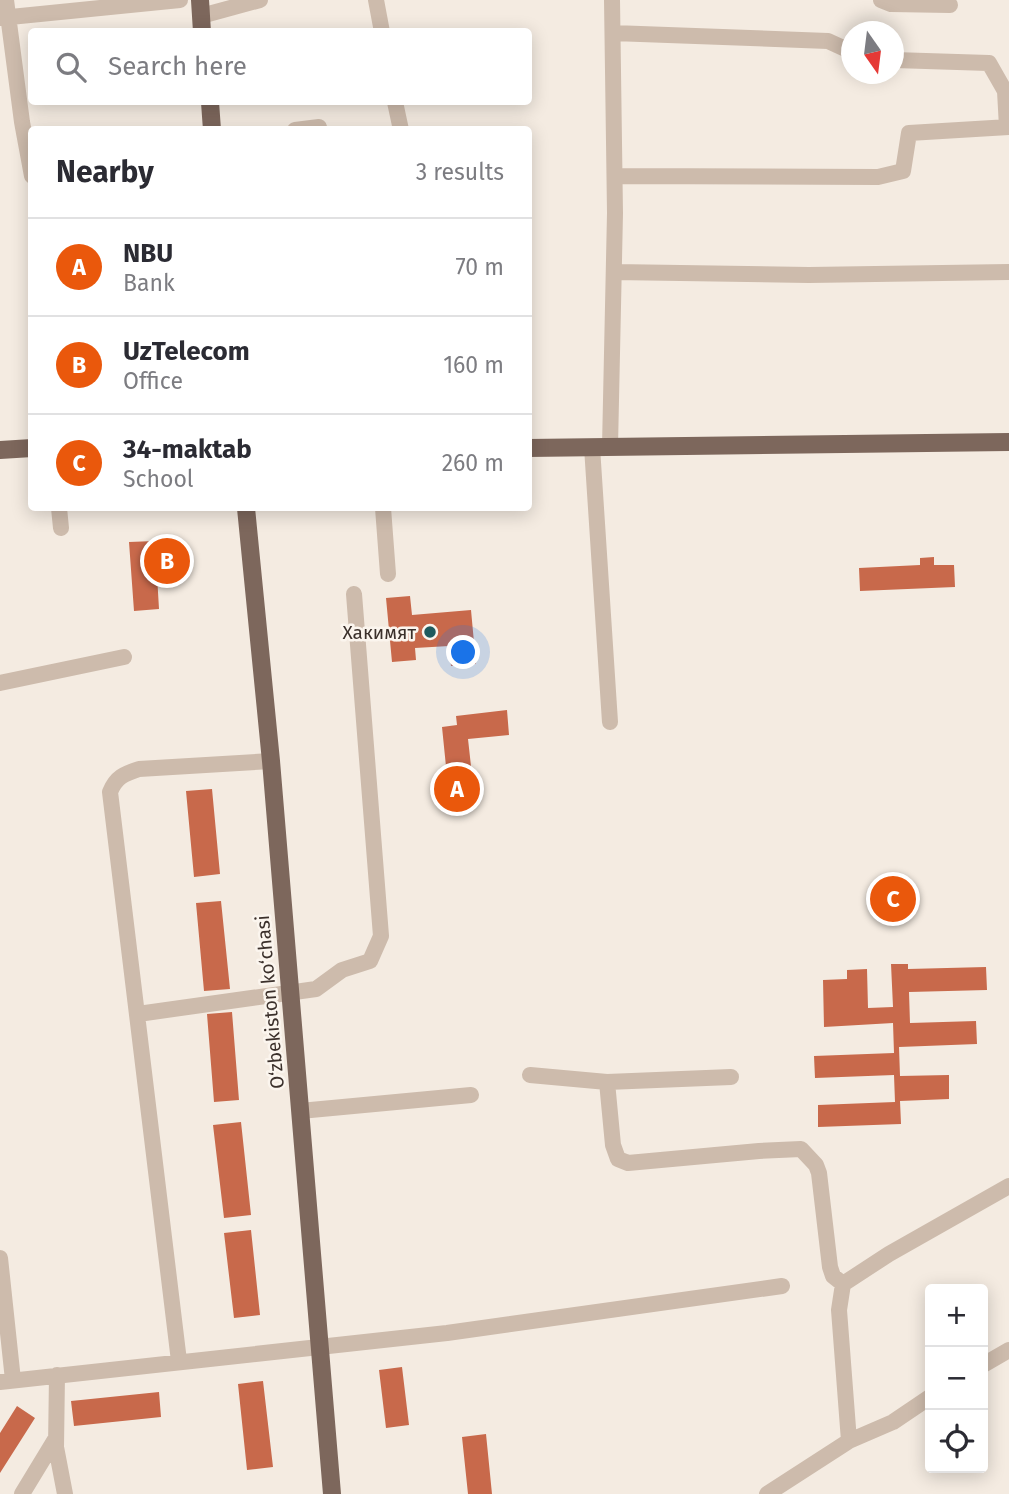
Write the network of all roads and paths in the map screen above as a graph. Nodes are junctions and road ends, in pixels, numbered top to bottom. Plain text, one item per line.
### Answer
1 (6, 0) edge
2 (180, 0) edge
3 (260, 0) edge
4 (376, 0) edge
5 (612, 0) edge
6 (881, 0) edge
7 (950, 5) dead end
8 (201, 16) edge
9 (4, 18) edge
10 (381, 28) edge
11 (613, 33) junction
12 (841, 47) edge
13 (904, 60) edge
14 (1009, 64) edge
15 (994, 72) junction
16 (210, 105) edge
17 (396, 105) edge
18 (212, 126) edge
19 (400, 126) edge
20 (1008, 127) edge
21 (28, 154) edge
22 (615, 176) junction
23 (614, 272) junction
24 (1009, 272) edge
25 (1009, 442) edge
26 (601, 447) junction
27 (28, 448) edge
28 (532, 448) edge
29 (0, 450) edge
30 (60, 511) edge
31 (245, 511) edge
32 (383, 511) edge
33 (61, 528) dead end
34 (388, 574) dead end
35 (354, 594) dead end
36 (124, 657) dead end
37 (0, 683) edge
38 (610, 722) dead end
39 (271, 761) junction
40 (290, 992) junction
41 (138, 1014) junction
42 (530, 1076) dead end
43 (731, 1077) dead end
44 (607, 1082) junction
45 (471, 1095) dead end
46 (300, 1111) junction
47 (1009, 1186) edge
48 (0, 1258) edge
49 (843, 1284) junction
50 (782, 1286) dead end
51 (320, 1345) junction
52 (1009, 1350) edge
53 (179, 1361) junction
54 (988, 1362) edge
55 (57, 1375) junction
56 (7, 1381) edge
57 (925, 1400) edge
58 (56, 1438) junction
59 (849, 1441) junction
60 (22, 1494) edge
61 (65, 1494) edge
62 (332, 1494) edge
63 (767, 1494) edge

1 - 9 street
2 - 9 street
3 - 8 street
4 - 10 street
5 - 11 street
6 - 7 street
9 - 21 street
11 - 12 street
11 - 22 street
13 - 15 street
14 - 15 street
15 - 20 street
16 - 18 main road
17 - 19 street
20 - 22 street
22 - 23 street
23 - 24 street
23 - 26 street
25 - 26 main road
26 - 28 main road
26 - 38 street
27 - 29 main road
30 - 33 street
31 - 39 main road, O‘zbekiston ko‘chasi
32 - 34 street
35 - 40 street
36 - 37 street
39 - 40 main road, O‘zbekiston ko‘chasi
39 - 41 street
40 - 41 street
40 - 46 main road, O‘zbekiston ko‘chasi
41 - 53 street
42 - 44 street
43 - 44 street
44 - 49 street
45 - 46 street
46 - 51 main road, O‘zbekiston ko‘chasi
47 - 49 street
48 - 56 street
49 - 59 street
50 - 51 street
51 - 53 street
51 - 62 main road, O‘zbekiston ko‘chasi
52 - 54 street
53 - 55 street
55 - 56 street
55 - 58 street
57 - 59 street
58 - 60 street
58 - 61 street
59 - 63 street

